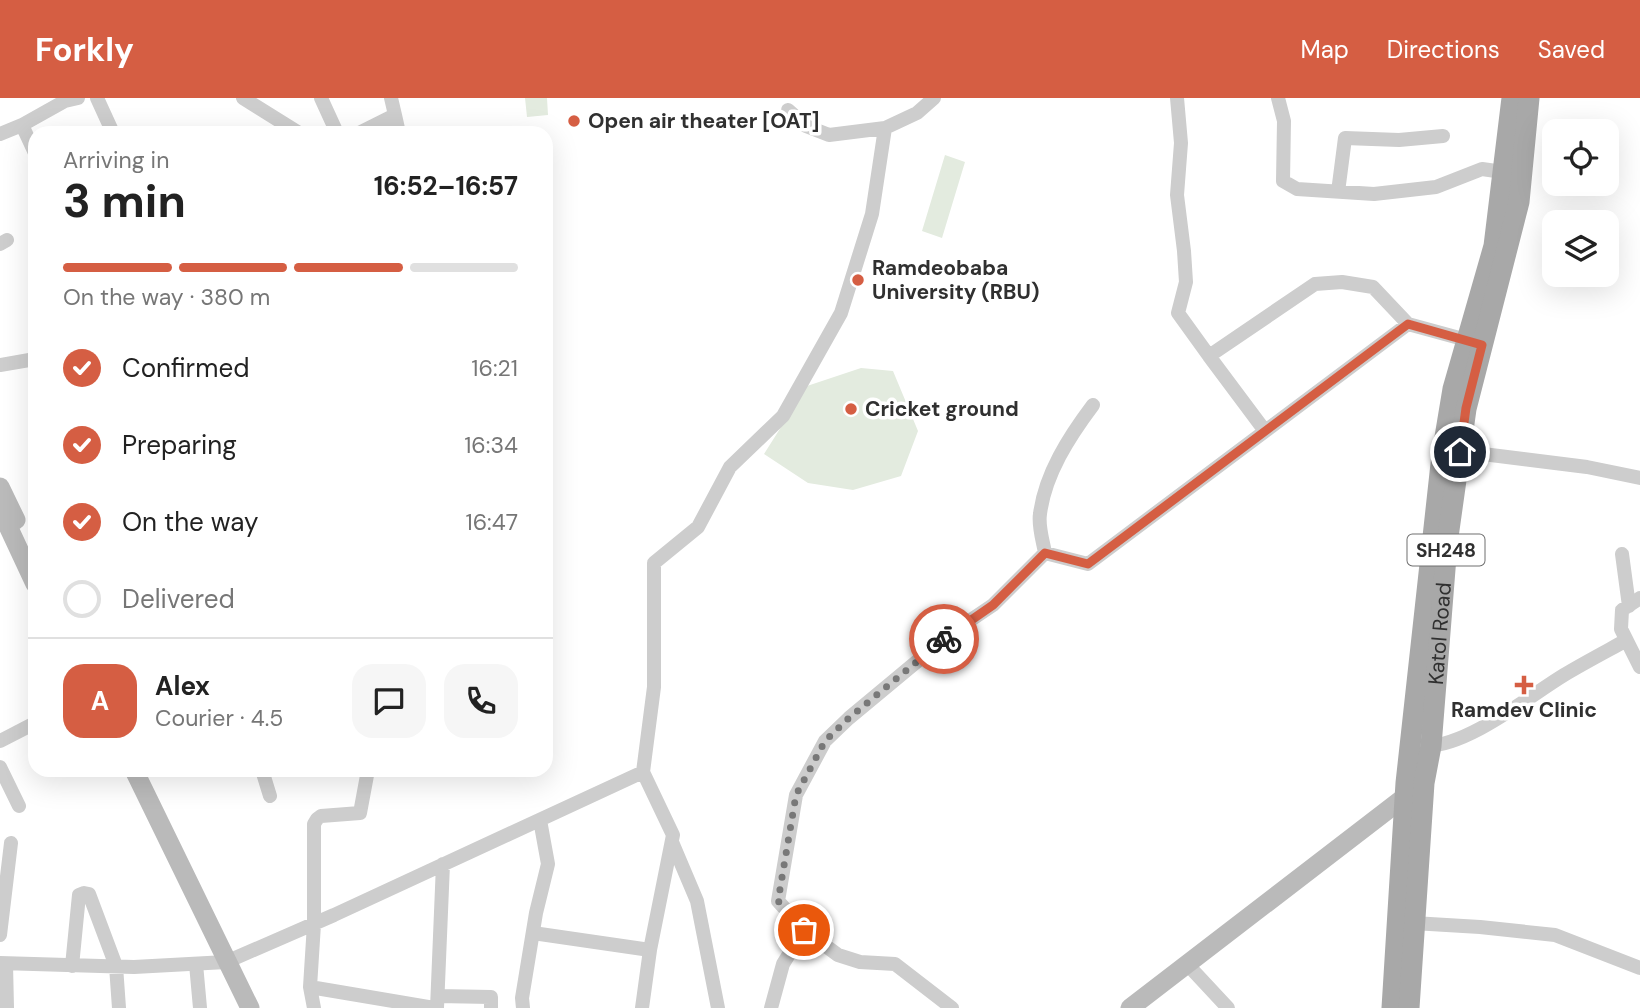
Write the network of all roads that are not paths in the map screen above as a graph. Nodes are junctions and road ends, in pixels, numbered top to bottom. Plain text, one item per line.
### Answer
1 (78, 98) edge
2 (97, 98) edge
3 (243, 98) edge
4 (321, 98) edge
5 (391, 98) edge
6 (934, 98) edge
7 (1177, 98) edge
8 (1278, 98) edge
9 (1512, 98) edge
10 (1530, 98) edge
11 (788, 110) dead end
12 (395, 115) junction
13 (22, 125) junction
14 (110, 126) edge
15 (288, 126) edge
16 (334, 126) edge
17 (373, 126) edge
18 (397, 126) edge
19 (885, 128) junction
20 (0, 134) edge
21 (1443, 136) dead end
22 (28, 138) edge
23 (1503, 172) junction
24 (1338, 192) junction
25 (1408, 324) junction
26 (1475, 343) junction
27 (1209, 356) junction
28 (28, 360) edge
29 (0, 365) edge
30 (1093, 405) dead end
31 (1265, 431) junction
32 (1460, 452) junction
33 (1640, 478) edge
34 (0, 487) edge
35 (0, 509) edge
36 (28, 545) edge
37 (1045, 553) junction
38 (1622, 554) dead end
39 (28, 569) edge
40 (1634, 602) edge
41 (1625, 641) junction
42 (1640, 667) edge
43 (28, 727) edge
44 (0, 741) edge
45 (1421, 746) junction
46 (0, 767) edge
47 (643, 772) junction
48 (125, 777) edge
49 (137, 777) edge
50 (264, 777) edge
51 (367, 777) edge
52 (1424, 783) junction
53 (270, 796) dead end
54 (1406, 796) junction
55 (19, 806) dead end
56 (540, 820) junction
57 (672, 842) junction
58 (11, 843) dead end
59 (443, 864) junction
60 (1413, 923) junction
61 (314, 924) junction
62 (804, 930) junction
63 (533, 933) junction
64 (0, 935) edge
65 (650, 950) junction
66 (212, 963) junction
67 (3, 964) edge
68 (1187, 964) junction
69 (72, 966) junction
70 (116, 966) junction
71 (1640, 968) edge
72 (310, 987) junction
73 (436, 1004) edge
74 (7, 1008) edge
75 (118, 1008) edge
76 (200, 1008) edge
77 (236, 1008) edge
78 (250, 1008) edge
79 (314, 1008) edge
80 (491, 1008) edge
81 (523, 1008) edge
82 (642, 1008) edge
83 (718, 1008) edge
84 (771, 1008) edge
85 (952, 1008) edge
86 (1130, 1008) edge
87 (1228, 1008) edge
88 (1392, 1008) edge
89 (1409, 1008) edge

1 - 13 street
2 - 14 street
3 - 15 street
4 - 16 street
5 - 12 street
6 - 19 street
7 - 27 street
8 - 24 street
9 - 23 main road, Katol Road / SH248
10 - 26 main road, Katol Road / SH248
11 - 19 street
12 - 17 street
12 - 18 street
13 - 20 street
13 - 22 street
19 - 47 street
21 - 24 street
23 - 24 street
23 - 26 main road, Katol Road / SH248
25 - 26 street
25 - 27 street
25 - 31 street
26 - 32 main road, Katol Road / SH248
26 - 45 main road, Katol Road / SH248
27 - 31 street
28 - 29 street
30 - 37 street
31 - 37 street
32 - 33 street
32 - 45 main road, Katol Road / SH248
34 - 36 street
35 - 39 street
37 - 62 street
38 - 40 street
40 - 41 street
41 - 42 street
41 - 45 street
43 - 44 street
45 - 52 main road, Katol Road / SH248
45 - 54 main road, Katol Road / SH248
46 - 55 street
47 - 56 street
47 - 57 street
48 - 66 street
49 - 66 street
50 - 53 street
51 - 61 street
52 - 54 street
52 - 60 main road, Katol Road / SH248
54 - 68 street
54 - 88 main road, Katol Road / SH248
56 - 59 street
56 - 63 street
57 - 65 street
57 - 83 street
58 - 64 street
59 - 61 street
59 - 73 street
60 - 71 street
60 - 89 main road, Katol Road / SH248
61 - 66 street
61 - 72 street
62 - 84 street
62 - 85 street
63 - 65 street
63 - 81 street
65 - 82 street
66 - 70 street
66 - 76 street
66 - 77 street
66 - 78 street
67 - 69 street
67 - 74 street
68 - 86 street
68 - 87 street
69 - 70 street
69 - 70 street
70 - 75 street
72 - 73 street
72 - 79 street
73 - 80 street

